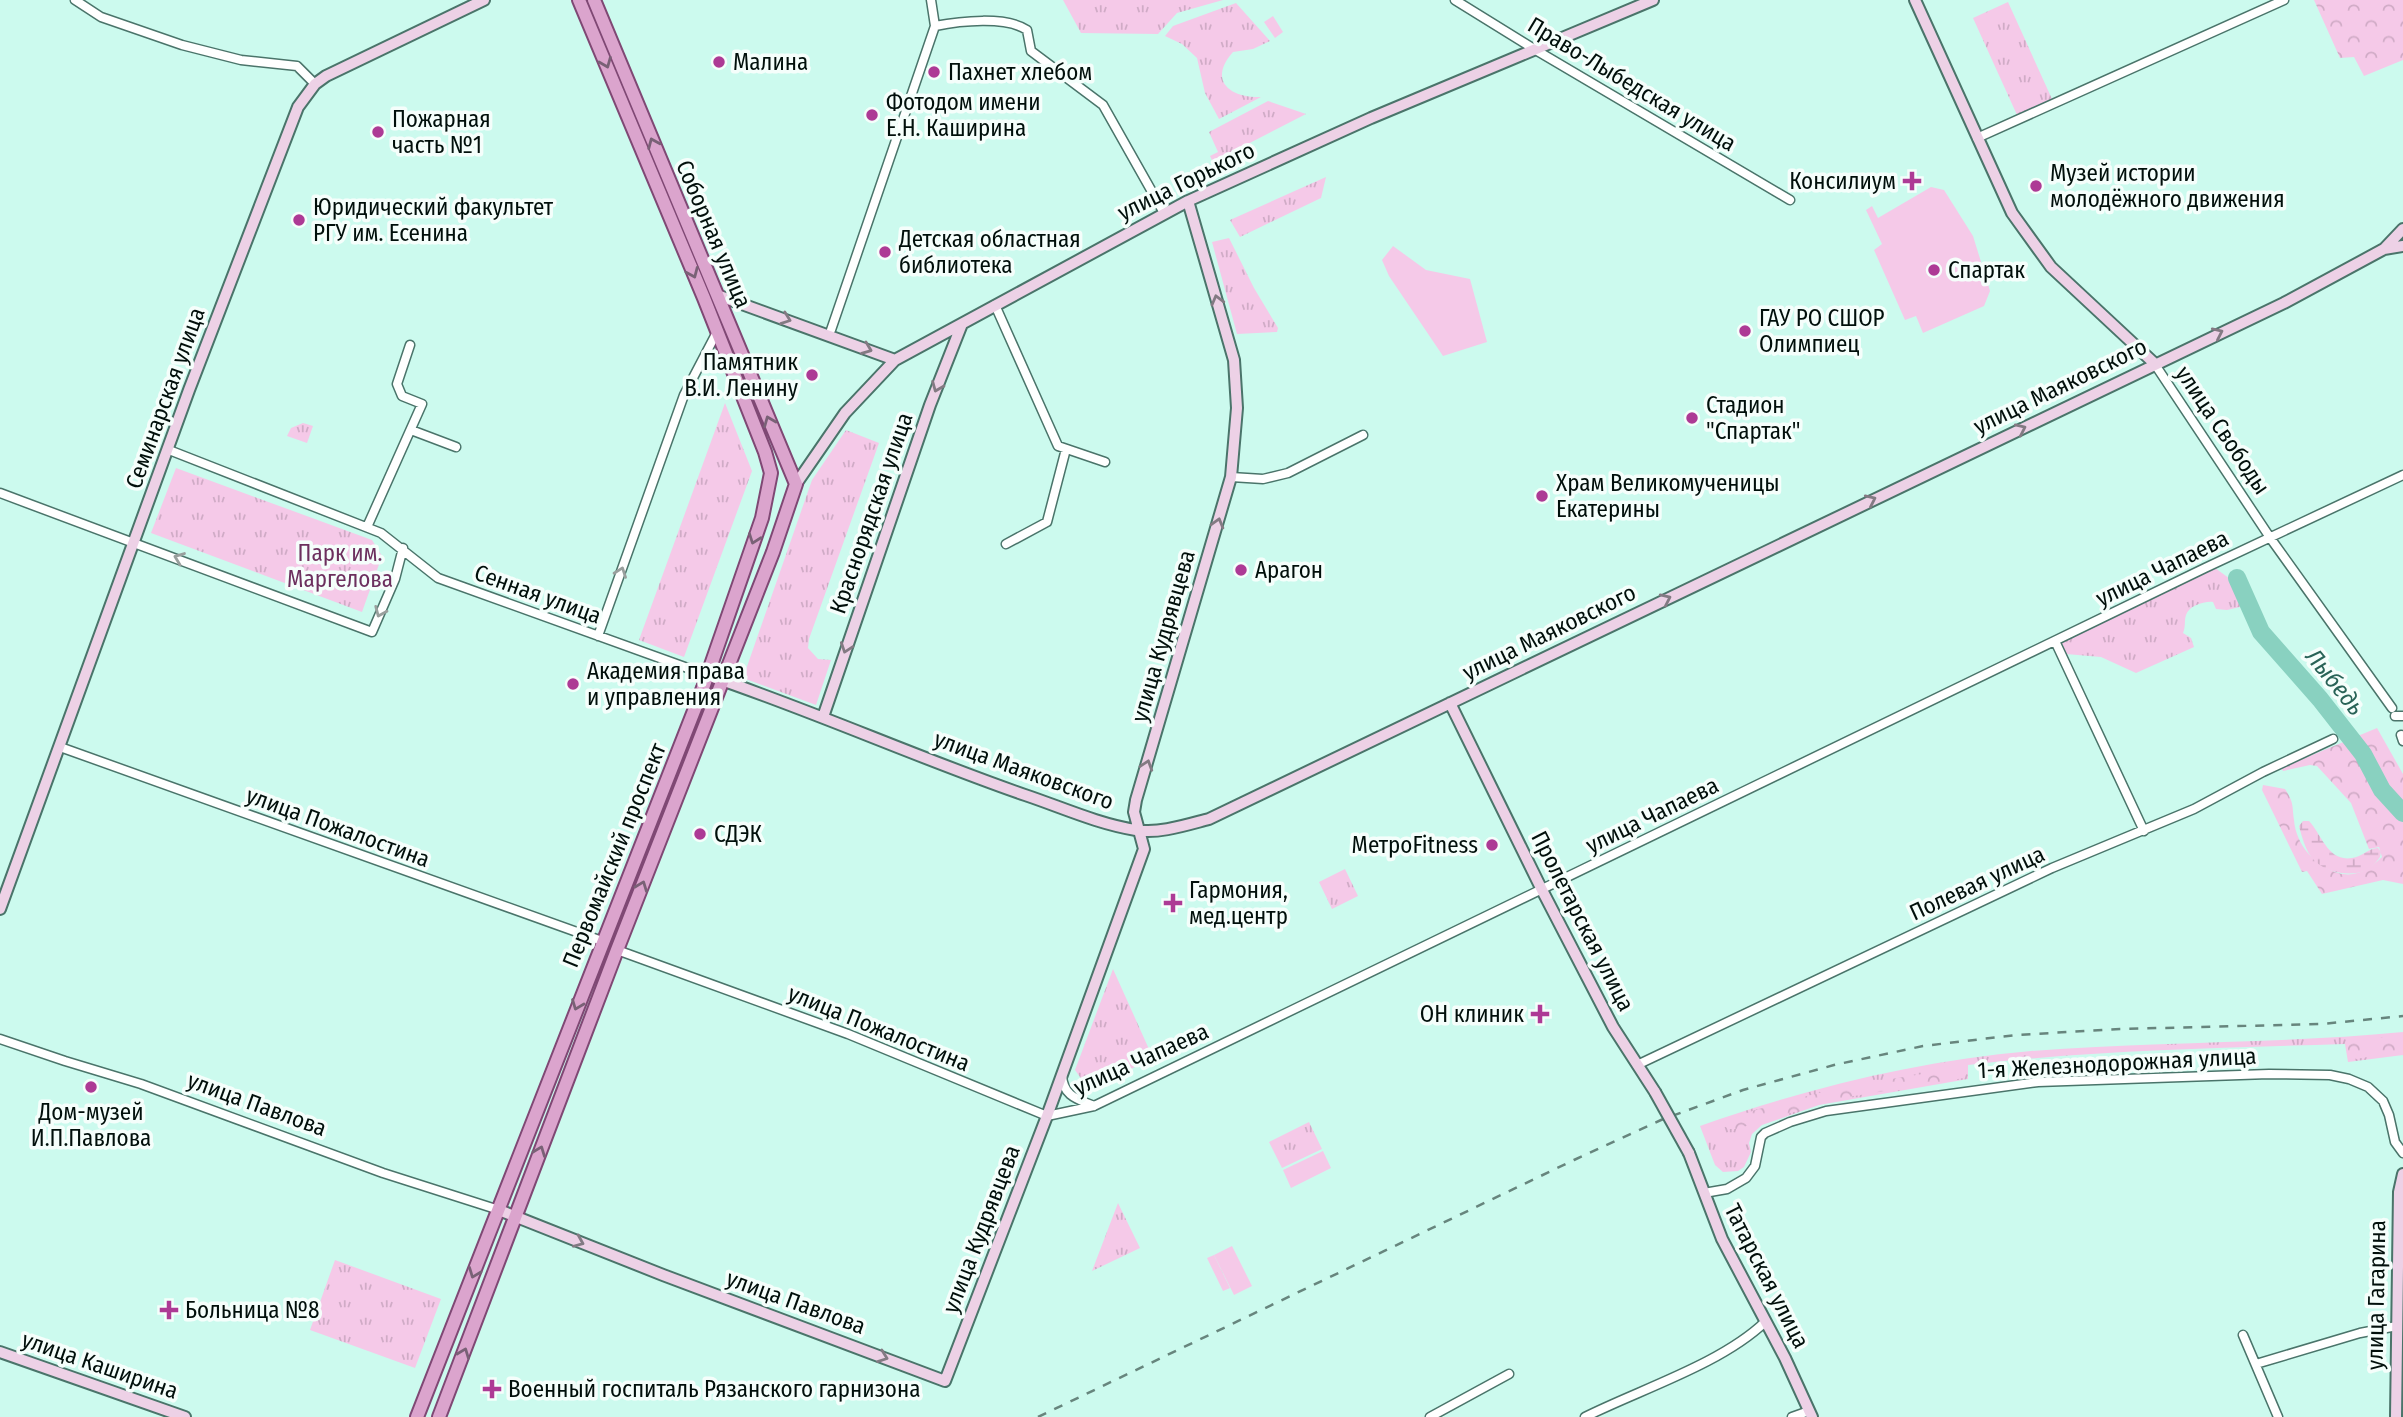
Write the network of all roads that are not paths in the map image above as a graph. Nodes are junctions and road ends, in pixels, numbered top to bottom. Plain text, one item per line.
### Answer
1 (75, 0) edge
2 (484, 0) edge
3 (579, 0) edge
4 (594, 0) edge
5 (931, 0) edge
6 (1455, 0) edge
7 (1653, 0) edge
8 (1914, 0) edge
9 (2284, 0) edge
10 (934, 26) junction
11 (1534, 49) junction
12 (315, 84) junction
13 (1977, 138) junction
14 (1790, 200) dead end
15 (1188, 201) junction
16 (1164, 213) junction
17 (2403, 229) edge
18 (2403, 246) edge
19 (2385, 249) junction
20 (717, 295) junction
21 (995, 305) junction
22 (962, 324) junction
23 (831, 330) dead end
24 (717, 332) junction
25 (410, 345) dead end
26 (895, 360) junction
27 (2154, 363) junction
28 (411, 430) junction
29 (1363, 435) dead end
30 (456, 447) dead end
31 (1066, 449) junction
32 (169, 450) junction
33 (1105, 462) dead end
34 (771, 473) joint
35 (2403, 475) edge
36 (1231, 477) junction
37 (796, 484) junction
38 (0, 493) edge
39 (367, 527) junction
40 (2271, 538) junction
41 (135, 541) junction
42 (1006, 544) dead end
43 (403, 548) junction
44 (598, 636) junction
45 (2056, 641) junction
46 (707, 675) junction
47 (722, 680) junction
48 (1450, 703) junction
49 (2397, 713) edge
50 (823, 718) junction
51 (2333, 739) dead end
52 (60, 747) junction
53 (1139, 831) junction
54 (2144, 831) junction
55 (1542, 890) junction
56 (0, 909) edge
57 (602, 942) junction
58 (617, 950) junction
59 (0, 1039) edge
60 (1637, 1065) junction
61 (1062, 1072) junction
62 (1055, 1092) junction
63 (1094, 1106) junction
64 (1072, 1110) junction
65 (1046, 1116) junction
66 (1689, 1153) joint
67 (2403, 1153) edge
68 (2403, 1174) edge
69 (1704, 1193) junction
70 (499, 1210) junction
71 (516, 1215) junction
72 (1765, 1322) junction
73 (2400, 1326) edge
74 (2243, 1335) dead end
75 (0, 1352) edge
76 (2256, 1364) junction
77 (1509, 1374) dead end
78 (945, 1381) joint
79 (1811, 1414) edge
80 (185, 1417) edge
81 (417, 1417) edge
82 (439, 1417) edge
83 (1430, 1417) edge
84 (1585, 1417) edge
85 (1793, 1417) edge
86 (2278, 1417) edge
87 (2396, 1417) edge

1 - 12 street
2 - 12 street, Семинарская улица
3 -> 24 main road, Соборная улица
20 -> 4 main road, Соборная улица
5 - 10 street
6 - 11 street, Право-Лыбедская улица
7 - 11 street, улица Горького
8 - 13 street, улица Свободы
9 - 13 street
10 - 16 street
10 - 23 street
11 - 14 street, Право-Лыбедская улица
11 - 15 street, улица Горького
12 - 32 street, Семинарская улица
13 - 27 street, улица Свободы
15 - 16 street, улица Горького
36 -> 15 street, улица Кудрявцева
16 - 21 street, улица Горького
17 - 19 street, улица Маяковского
18 - 19 street, улица Маяковского
27 -> 19 street, улица Маяковского
20 -> 26 street
37 -> 20 main road, Соборная улица
21 - 22 street, улица Горького
21 - 31 street
22 - 26 street, улица Горького
22 -> 50 street, Краснорядская улица
24 - 34 main road, Соборная улица
44 -> 24 street
25 - 28 street
26 - 37 street, улица Горького
27 - 40 street, улица Свободы
48 -> 27 street, улица Маяковского
28 - 30 street
28 - 39 street
29 - 36 street
31 - 33 street
31 - 42 street
32 - 39 street, Сенная улица
32 - 41 street, Семинарская улица
34 -> 46 main road, Первомайский проспект
35 - 40 street, улица Чапаева
53 -> 36 street, улица Кудрявцева
37 - 47 main road, Первомайский проспект
38 - 41 street
39 - 43 street, Сенная улица
40 - 45 street, улица Чапаева
40 - 49 street, улица Свободы
43 -> 41 street
41 - 52 street, Семинарская улица
43 - 44 street, Сенная улица
44 - 46 street, Сенная улица
45 - 54 street
45 - 55 street, улица Чапаева
46 - 47 street, улица Маяковского
46 - 57 main road, Первомайский проспект
47 - 50 street, улица Маяковского
58 -> 47 main road, Первомайский проспект
48 - 53 street, улица Маяковского
48 - 55 street, Пролетарская улица
50 - 53 street, улица Маяковского
51 - 54 street, Полевая улица
52 - 56 street, Семинарская улица
52 - 57 street, улица Пожалостина
53 - 61 street, улица Кудрявцева
54 - 60 street, Полевая улица
55 - 60 street, Пролетарская улица
55 - 63 street, улица Чапаева
57 -> 70 main road, Первомайский проспект
58 - 65 street, улица Пожалостина
71 -> 58 main road, Первомайский проспект
59 - 70 street, улица Павлова
60 - 66 street, Пролетарская улица, bridge
61 - 62 street, улица Кудрявцева
61 - 63 street
62 - 64 street
62 - 65 street, улица Кудрявцева
63 - 64 street, улица Чапаева
64 - 65 street, улица Чапаева
65 - 78 street, улица Кудрявцева
66 - 69 street, Татарская улица
67 - 69 street, 1-я Железнодорожная улица
68 - 73 street, улица Гагарина
69 - 72 street, Татарская улица
70 - 71 street
70 -> 81 main road, Первомайский проспект
71 -> 78 street, улица Павлова
82 -> 71 main road, Первомайский проспект
72 - 79 street, Татарская улица
72 - 84 street
73 - 76 street
73 - 87 street, улица Гагарина
74 - 76 street
75 - 80 street, улица Каширина
76 - 86 street
77 - 83 street
79 - 85 street

